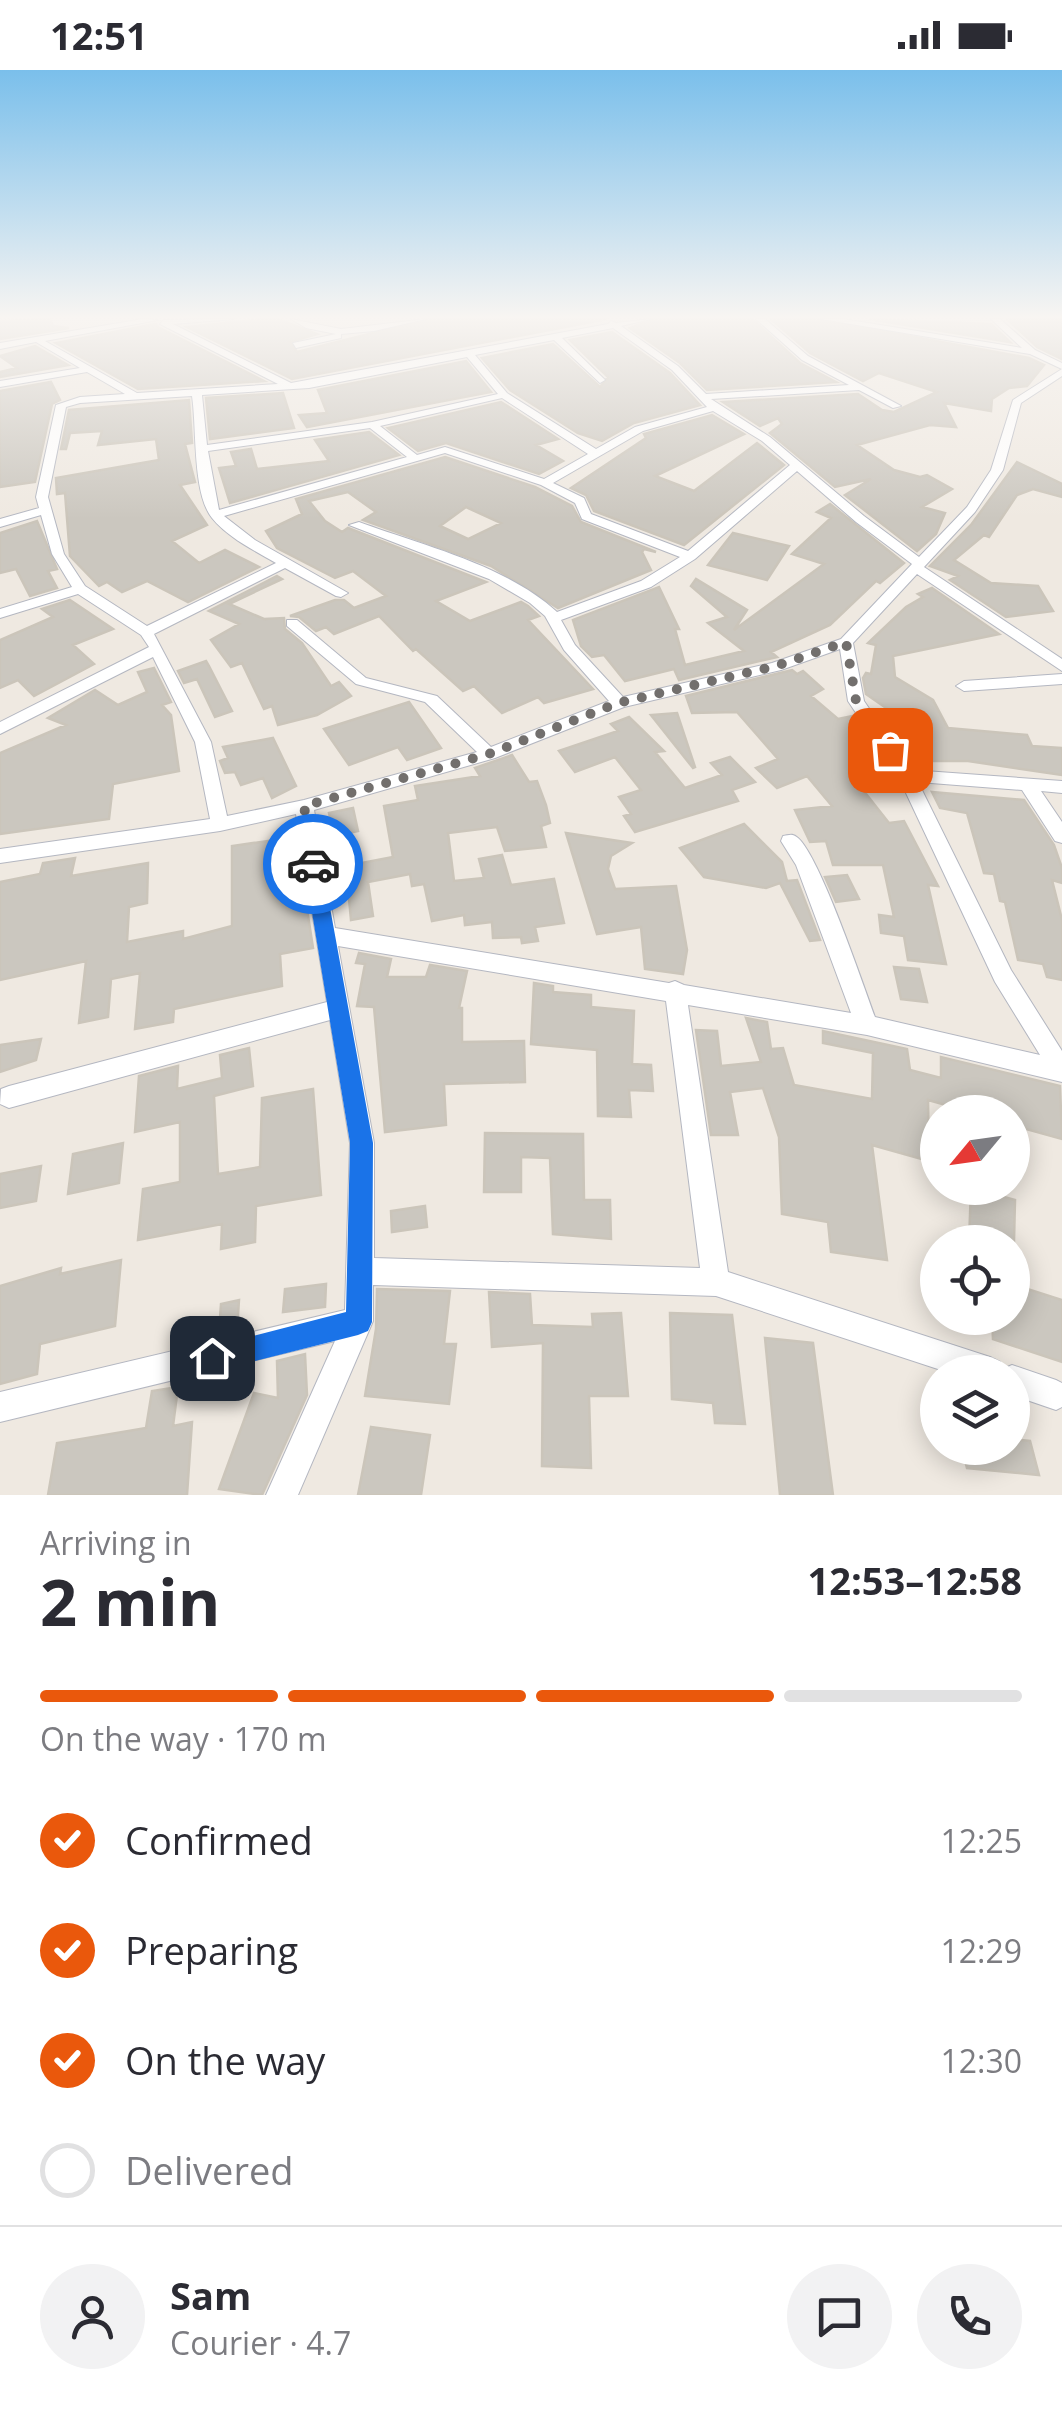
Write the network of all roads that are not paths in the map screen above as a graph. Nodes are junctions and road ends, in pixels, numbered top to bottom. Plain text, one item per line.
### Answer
1 (117, 386) edge
2 (286, 386) edge
3 (303, 386) edge
4 (496, 386) edge
5 (692, 386) edge
6 (865, 386) joint
7 (1039, 386) edge
8 (291, 388) junction
9 (198, 395) junction
10 (504, 395) junction
11 (704, 397) junction
12 (138, 398) junction
13 (896, 406) dead end
14 (714, 408) junction
15 (372, 425) junction
16 (206, 448) junction
17 (594, 453) junction
18 (416, 459) junction
19 (796, 466) junction
20 (545, 483) junction
21 (43, 511) junction
22 (215, 515) junction
23 (0, 523) edge
24 (355, 525) dead end
25 (690, 556) junction
26 (288, 562) junction
27 (917, 565) junction
28 (80, 590) junction
29 (341, 592) dead end
30 (0, 614) edge
31 (553, 618) junction
32 (292, 623) dead end
33 (146, 632) junction
34 (846, 642) junction
35 (157, 649) junction
36 (1062, 666) edge
37 (1062, 680) edge
38 (964, 686) dead end
39 (618, 703) junction
40 (0, 728) edge
41 (489, 754) junction
42 (906, 774) junction
43 (1028, 785) junction
44 (1062, 787) edge
45 (304, 806) junction
46 (220, 824) junction
47 (1062, 836) edge
48 (790, 841) dead end
49 (0, 856) edge
50 (325, 936) junction
51 (676, 990) junction
52 (338, 1008) junction
53 (867, 1026) junction
54 (1062, 1071) edge
55 (9, 1097) dead end
56 (360, 1271) junction
57 (716, 1282) junction
58 (358, 1322) junction
59 (938, 1355) edge
60 (1030, 1386) edge
61 (1056, 1394) dead end
62 (0, 1407) edge
63 (282, 1495) edge

1 - 12 street
2 - 8 street
3 - 8 street
4 - 10 street
5 - 11 street
6 - 11 street
6 - 13 street
7 - 27 street
8 - 9 street
9 - 12 street
9 - 16 street
10 - 15 street
10 - 17 street
11 - 14 street
12 - 21 street
14 - 17 street
14 - 19 street
15 - 16 street
15 - 18 street
16 - 22 street
17 - 20 street
18 - 20 street
18 - 22 street
19 - 25 street
19 - 27 street
20 - 25 street
21 - 23 street
21 - 28 street
22 - 26 street
24 - 31 street
25 - 31 street
26 - 29 street
26 - 33 street
27 - 34 street
27 - 36 street
28 - 30 street
28 - 33 street
31 - 39 street
32 - 41 street
33 - 35 street
34 - 39 street
34 - 42 street
35 - 40 street
35 - 46 street
37 - 38 street
39 - 41 street
41 - 45 street
42 - 43 street
42 - 54 street
43 - 44 street
43 - 47 street
45 - 46 street
45 - 50 street
46 - 49 street
48 - 53 street
50 - 51 street
50 - 52 street
51 - 53 street
51 - 57 street
52 - 55 street
52 - 56 street
53 - 54 street
56 - 57 street
56 - 58 street
57 - 59 street
58 - 62 street
58 - 63 street
60 - 61 street

